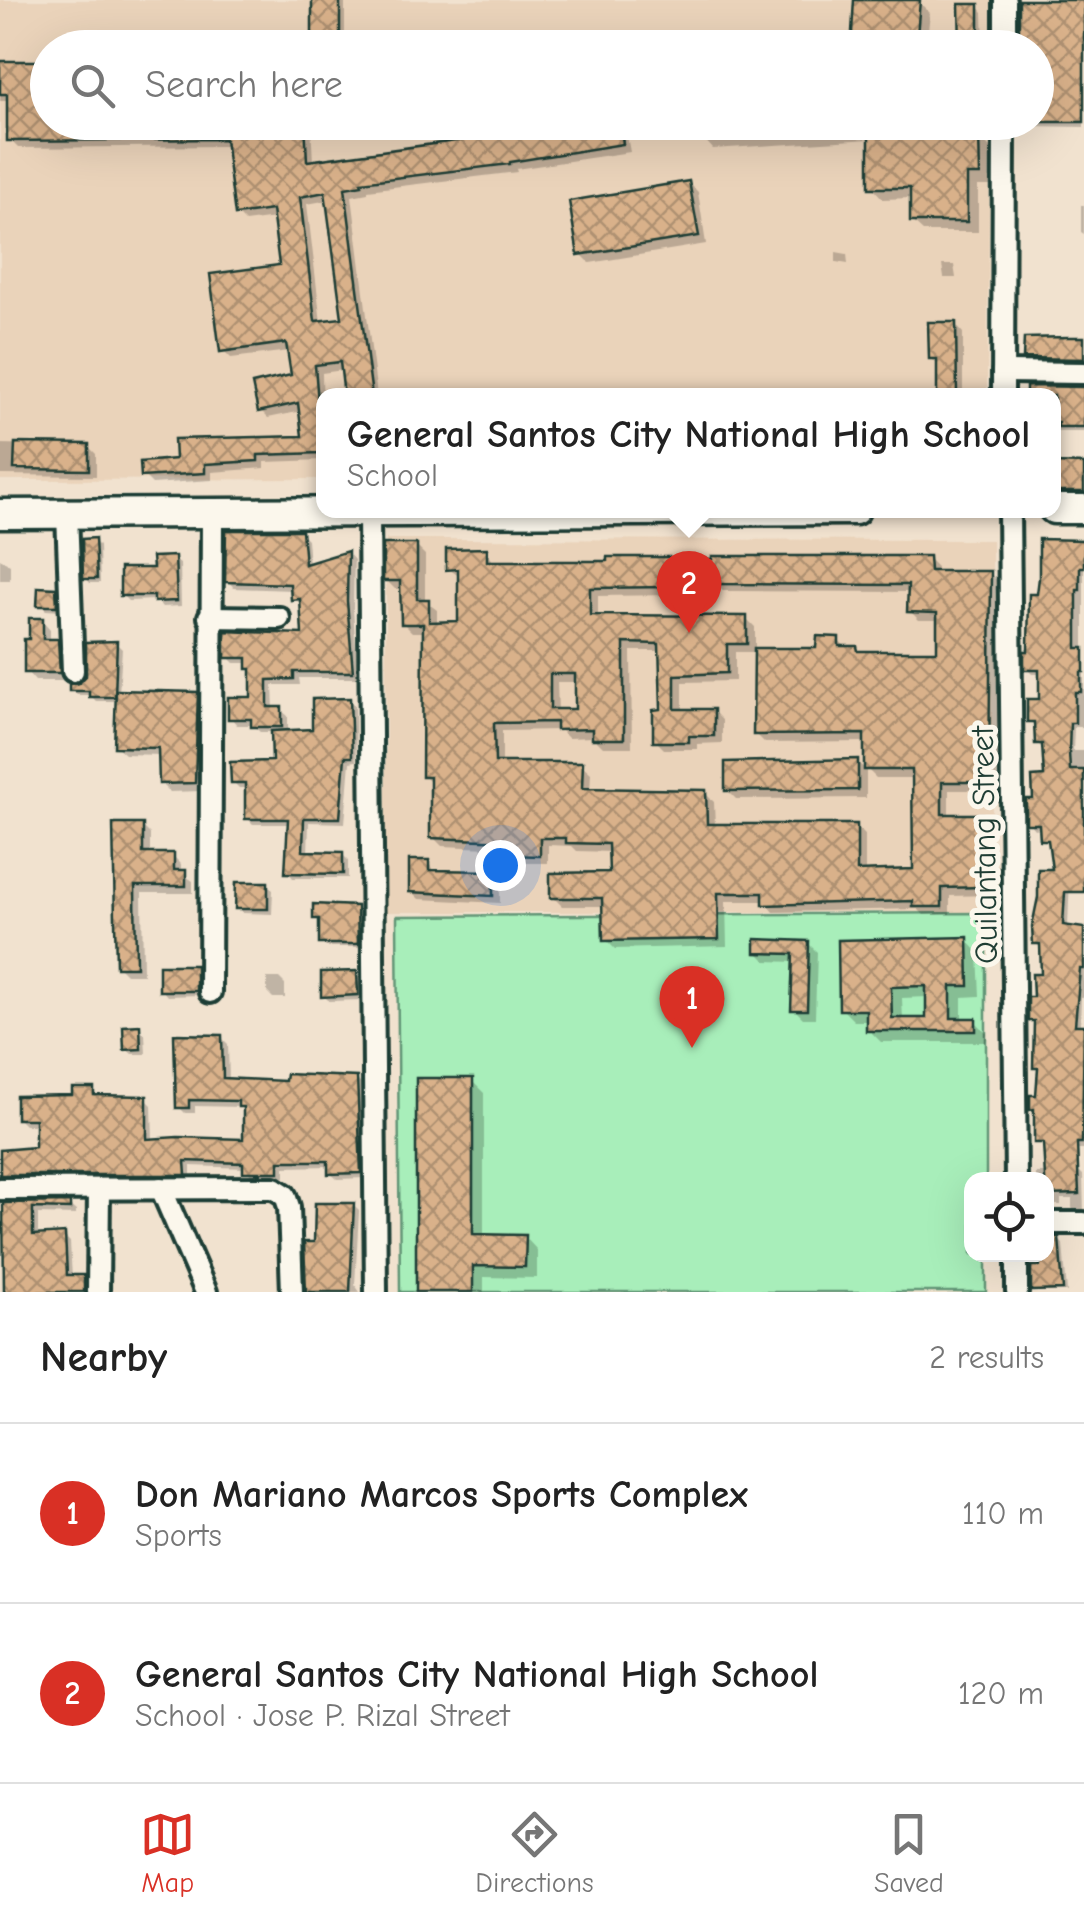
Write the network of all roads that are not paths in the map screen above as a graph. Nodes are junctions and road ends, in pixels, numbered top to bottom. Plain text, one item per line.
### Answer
1 (1005, 0) edge
2 (1004, 30) edge
3 (1004, 140) edge
4 (1003, 372) junction
5 (1084, 373) edge
6 (1002, 388) edge
7 (0, 514) edge
8 (68, 514) junction
9 (212, 514) junction
10 (316, 514) edge
11 (369, 518) edge
12 (1009, 518) edge
13 (209, 618) junction
14 (278, 618) dead end
15 (72, 671) dead end
16 (210, 992) dead end
17 (1016, 1172) edge
18 (161, 1188) junction
19 (0, 1189) edge
20 (99, 1189) junction
21 (1054, 1223) edge
22 (1084, 1223) edge
23 (1017, 1262) edge
24 (98, 1292) edge
25 (206, 1292) edge
26 (292, 1292) edge
27 (376, 1292) edge
28 (1017, 1292) edge

1 - 2 street
3 - 4 street
4 - 5 street
4 - 6 street
7 - 8 street
8 - 9 street
8 - 15 street
9 - 10 street
9 - 13 street
11 - 27 street
12 - 17 street, Quilantang Street
13 - 14 street
13 - 16 street
18 - 20 street
18 - 25 street
18 - 26 street
19 - 20 street
20 - 24 street
21 - 22 street
23 - 28 street

